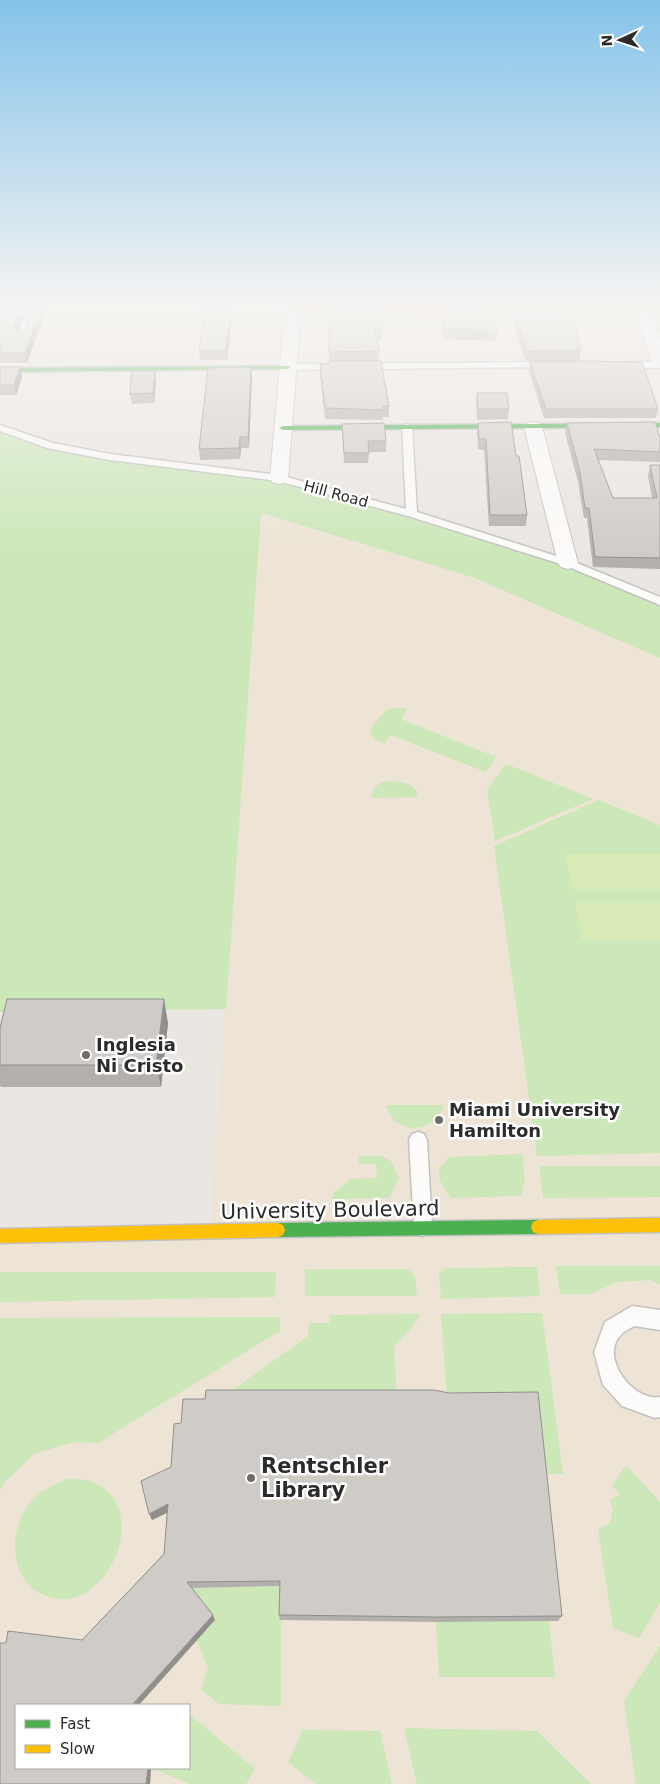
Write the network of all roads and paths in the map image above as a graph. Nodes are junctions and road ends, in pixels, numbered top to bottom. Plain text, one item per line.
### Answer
1 (286, 392) edge
2 (407, 427) junction
3 (533, 427) junction
4 (283, 428) junction
5 (659, 428) edge
6 (1, 429) edge
7 (279, 478) junction
8 (412, 514) junction
9 (568, 563) junction
10 (660, 601) edge
11 (418, 1140) dead end
12 (660, 1224) edge
13 (423, 1227) junction
14 (0, 1236) edge
15 (660, 1320) edge
16 (660, 1407) edge

1 - 4 street
2 - 3 street
2 - 4 street
2 - 8 lane
3 - 5 street
3 - 9 street
4 - 7 street
6 - 7 lane, Hill Road
7 - 8 lane, Hill Road
8 - 9 lane, Hill Road
9 - 10 lane, Hill Road
11 - 13 lane
12 - 13 street, University Boulevard
13 - 14 street, University Boulevard
15 - 16 lane

